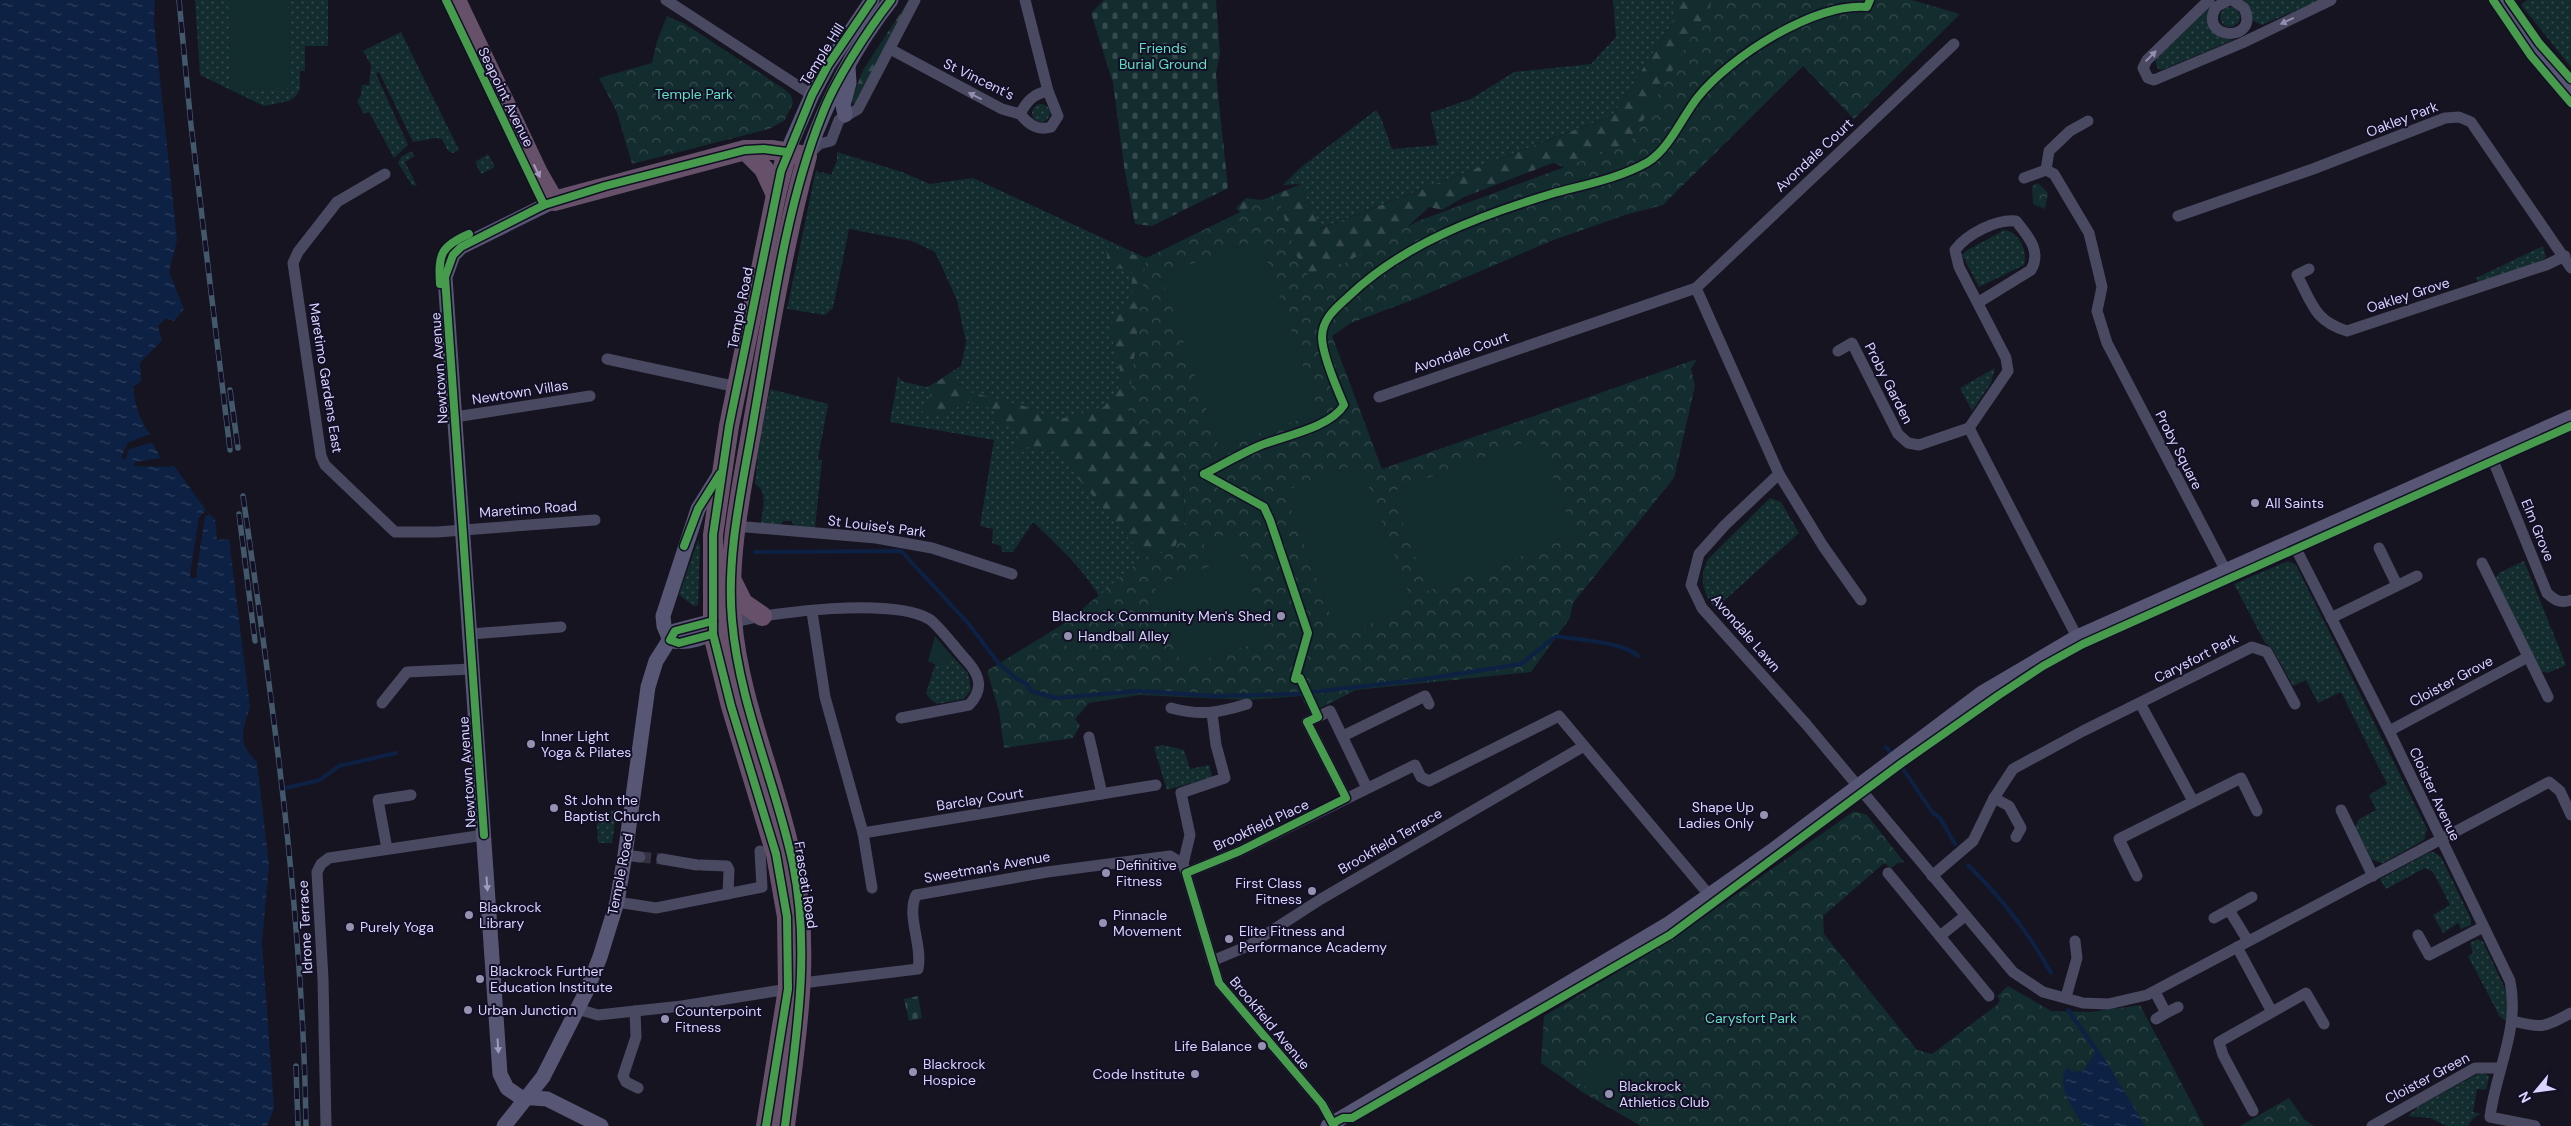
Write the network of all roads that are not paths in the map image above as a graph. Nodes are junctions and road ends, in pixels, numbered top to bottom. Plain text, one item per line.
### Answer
1 (456, 0) edge
2 (666, 0) edge
3 (872, 0) edge
4 (891, 0) edge
5 (915, 0) edge
6 (1025, 0) edge
7 (2331, 0) edge
8 (2500, 0) edge
9 (2222, 1) edge
10 (2243, 28) junction
11 (2253, 37) junction
12 (1954, 44) dead end
13 (890, 49) junction
14 (848, 67) junction
15 (2571, 90) edge
16 (1048, 91) junction
17 (812, 95) junction
18 (1020, 114) junction
19 (845, 115) junction
20 (2088, 121) dead end
21 (745, 150) junction
22 (787, 152) junction
23 (808, 156) junction
24 (2046, 170) junction
25 (386, 174) dead end
26 (2024, 178) dead end
27 (776, 195) junction
28 (554, 201) junction
29 (2178, 216) dead end
30 (2565, 256) junction
31 (2571, 268) edge
32 (2309, 269) dead end
33 (1696, 288) junction
34 (1979, 302) junction
35 (1838, 351) dead end
36 (607, 359) dead end
37 (737, 387) junction
38 (590, 396) dead end
39 (1379, 396) dead end
40 (455, 417) junction
41 (2571, 417) edge
42 (1970, 428) junction
43 (2490, 452) junction
44 (722, 470) junction
45 (1779, 474) junction
46 (596, 520) dead end
47 (735, 526) junction
48 (463, 529) junction
49 (2292, 541) junction
50 (2379, 548) dead end
51 (2482, 563) dead end
52 (2226, 571) junction
53 (1012, 574) dead end
54 (2417, 576) dead end
55 (730, 577) junction
56 (2397, 585) junction
57 (1861, 600) dead end
58 (2571, 600) edge
59 (812, 612) junction
60 (762, 616) junction
61 (2331, 618) junction
62 (719, 626) junction
63 (561, 627) dead end
64 (470, 634) junction
65 (2077, 637) junction
66 (670, 640) junction
67 (2528, 657) junction
68 (472, 669) junction
69 (2548, 697) dead end
70 (382, 703) dead end
71 (2140, 703) junction
72 (1247, 704) dead end
73 (1429, 704) dead end
74 (2295, 704) dead end
75 (1171, 708) dead end
76 (1212, 713) junction
77 (901, 718) dead end
78 (2389, 731) junction
79 (1089, 736) dead end
80 (1342, 736) junction
81 (1584, 746) junction
82 (1156, 785) dead end
83 (1859, 786) junction
84 (1367, 788) junction
85 (1102, 794) junction
86 (411, 795) dead end
87 (1346, 798) junction
88 (1994, 798) junction
89 (2193, 801) junction
90 (2341, 810) dead end
91 (2257, 811) dead end
92 (2571, 815) edge
93 (863, 833) junction
94 (484, 835) junction
95 (2016, 837) dead end
96 (2440, 839) junction
97 (387, 848) junction
98 (760, 851) dead end
99 (662, 860) tunnel mouth
100 (1185, 869) junction
101 (1888, 873) dead end
102 (1932, 876) junction
103 (2137, 876) dead end
104 (2372, 876) junction
105 (872, 888) dead end
106 (728, 894) junction
107 (1710, 896) junction
108 (2252, 897) dead end
109 (617, 902) junction
110 (2229, 910) junction
111 (1965, 916) junction
112 (2214, 918) dead end
113 (2483, 927) junction
114 (2418, 935) dead end
115 (1940, 936) junction
116 (2248, 941) junction
117 (2075, 942) dead end
118 (2237, 947) junction
119 (1212, 961) junction
120 (795, 986) junction
121 (2155, 992) junction
122 (1988, 996) dead end
123 (2066, 996) junction
124 (2178, 1007) dead end
125 (577, 1010) junction
126 (635, 1011) junction
127 (2272, 1012) junction
128 (2571, 1013) edge
129 (2514, 1020) junction
130 (2324, 1024) dead end
131 (2500, 1068) junction
132 (638, 1088) dead end
133 (529, 1096) junction
134 (2253, 1111) dead end
135 (2394, 1113) junction
136 (1332, 1125) edge
137 (326, 1126) edge
138 (504, 1126) edge
139 (601, 1126) edge
140 (766, 1126) edge
141 (785, 1126) edge
142 (2372, 1126) edge
143 (2393, 1126) edge
144 (2535, 1126) edge

1 -> 28 highway, Seapoint Avenue
2 - 17 street
3 - 17 street, Temple Hill
4 - 14 street, Temple Hill
5 - 13 street
6 - 16 street
7 -> 11 street
8 - 15 street
9 - 10 street
9 - 10 street
11 -> 9 street
10 - 11 street
12 - 33 street, Avondale Court
18 -> 13 street, St Vincent's
13 - 19 street
14 - 19 street
14 - 23 street, Temple Hill
16 - 18 street, St Vincent's
16 - 18 street
17 - 22 street, Temple Hill
19 - 23 street
20 - 24 street
21 - 22 highway, Newtown Avenue
21 - 27 highway
21 - 28 highway, Newtown Avenue
22 - 23 highway, Newtown Avenue
22 - 27 highway, Temple Road
23 - 47 highway
24 - 26 street
24 - 52 street, Proby Square
25 - 48 street, Maretimo Gardens East
27 - 37 highway, Temple Road
28 - 40 street, Newtown Avenue
29 - 30 street, Oakley Park
30 - 31 street, Oakley Park
30 - 32 street, Oakley Grove
33 - 39 street, Avondale Court
33 - 45 street
34 - 34 street
34 - 42 street
35 - 42 street, Proby Garden
36 - 37 street
37 - 44 highway, Temple Road
38 - 40 street, Newtown Villas
40 - 48 street, Newtown Avenue
41 - 43 street
42 - 65 street
43 - 49 street
43 - 58 street, Elm Grove
44 - 62 highway, Temple Road
44 - 66 street, Temple Road
45 - 57 street
45 - 83 street, Avondale Lawn
46 - 48 street, Maretimo Road
47 - 53 street, St Louise's Park
47 - 55 highway
48 - 64 street, Newtown Avenue
49 - 52 street
49 - 61 street, Cloister Avenue
50 - 56 street
51 - 67 street
52 - 65 street
54 - 56 street
55 - 60 highway
55 - 62 highway
56 - 61 street
59 - 60 street
59 - 77 street
59 - 93 street
60 - 62 street
61 - 78 street, Cloister Avenue
62 - 66 street
62 - 120 highway, Frascati Road
63 - 64 street
64 - 68 street, Newtown Avenue
65 - 83 street
66 - 109 street, Temple Road
67 - 69 street
67 - 78 street, Cloister Grove
68 - 70 street
68 - 94 street, Newtown Avenue
71 - 74 street, Carysfort Park
71 - 88 street, Carysfort Park
71 - 89 street
72 - 76 street
73 - 80 street
75 - 76 street
76 - 100 street
78 - 96 street, Cloister Avenue
79 - 85 street
80 - 84 street
80 - 87 street
81 - 84 street, Brookfield Place
81 - 107 street
81 - 119 street, Brookfield Terrace
82 - 85 street, Barclay Court
83 - 102 street
83 - 107 street
84 - 87 street, Brookfield Place
85 - 93 street, Barclay Court
86 - 97 street
87 - 100 street, Brookfield Place
88 - 95 street
88 - 102 street, Carysfort Park
89 - 91 street
89 - 103 street
90 - 104 street
92 - 96 street
93 - 105 street
94 - 97 street, Idrone Terrace
94 -> 133 street, Newtown Avenue
96 - 104 street
96 - 113 street, Cloister Avenue
97 - 137 street, Idrone Terrace
98 - 106 street
99 - 106 street
100 - 119 street, Brookfield Avenue
100 - 120 street, Sweetman's Avenue
101 - 115 street
102 - 111 street
104 - 116 street
106 - 109 street
107 - 136 street
108 - 110 street
109 - 125 street, Temple Road
110 - 112 street
110 - 116 street
111 - 115 street
111 - 123 street
113 - 114 street
113 - 129 street, Cloister Avenue
115 - 122 street
116 - 118 street
117 - 123 street
118 - 121 street
118 - 127 street
119 - 136 street, Brookfield Avenue
120 - 126 street, Sweetman's Avenue
120 - 140 highway, Frascati Road
120 - 141 highway, Frascati Road
121 - 123 street
121 - 124 street
125 - 126 street, Sweetman's Avenue
125 - 133 street, Temple Road
126 - 132 street
127 - 130 street
127 - 134 street
128 - 129 street
129 - 131 street, Cloister Avenue
131 - 135 street, Cloister Green
131 - 144 street, Cloister Avenue
133 - 138 street, Temple Road
133 - 139 street, Newtown Avenue
135 - 142 street, Cloister Green
135 - 143 street

